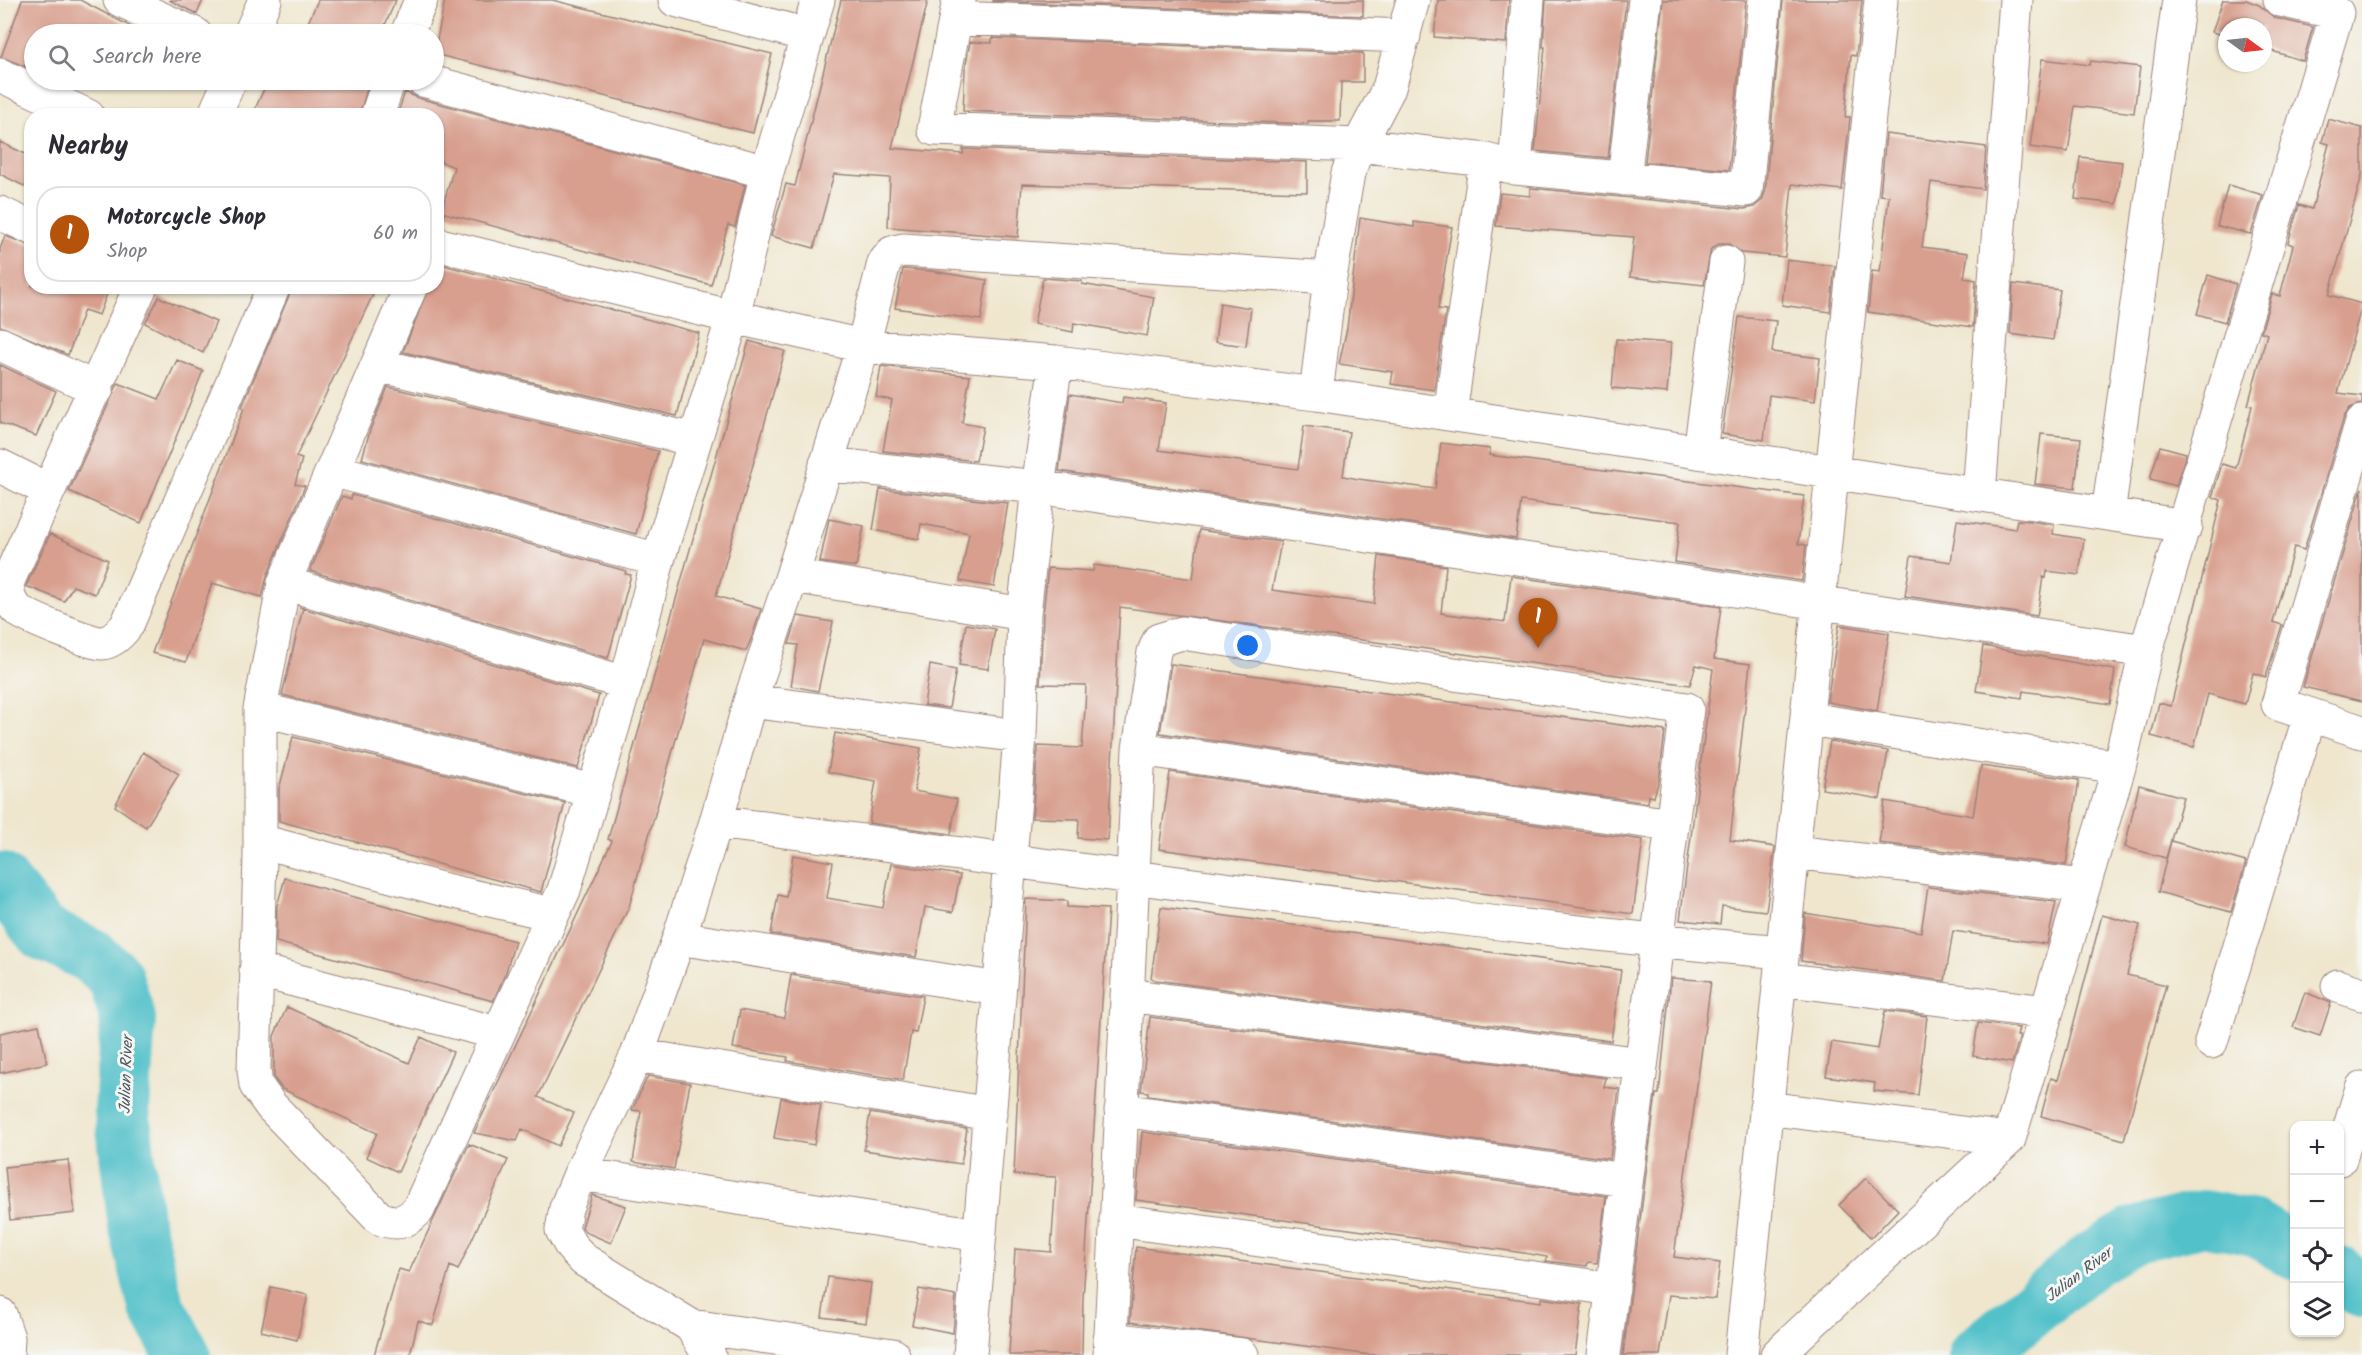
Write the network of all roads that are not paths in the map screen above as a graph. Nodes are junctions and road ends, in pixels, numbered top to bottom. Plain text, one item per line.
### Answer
1 (120, 0) edge
2 (265, 0) edge
3 (421, 0) edge
4 (675, 0) edge
5 (818, 0) edge
6 (1413, 0) edge
7 (1528, 0) edge
8 (1645, 0) edge
9 (1765, 0) edge
10 (1881, 0) edge
11 (2016, 0) edge
12 (2179, 0) edge
13 (2280, 0) edge
14 (958, 9) edge
15 (173, 24) edge
16 (254, 24) edge
17 (411, 24) edge
18 (807, 35) junction
19 (1404, 36) junction
20 (0, 75) edge
21 (24, 86) edge
22 (444, 86) edge
23 (32, 90) edge
24 (226, 90) edge
25 (386, 90) edge
26 (71, 108) edge
27 (218, 108) edge
28 (380, 108) edge
29 (1359, 146) junction
30 (1501, 164) junction
31 (767, 172) junction
32 (1624, 179) junction
33 (0, 213) edge
34 (24, 224) edge
35 (444, 246) edge
36 (1726, 262) dead end
37 (1330, 278) junction
38 (138, 294) edge
39 (271, 294) edge
40 (408, 294) edge
41 (734, 317) junction
42 (0, 344) edge
43 (863, 346) junction
44 (1056, 362) junction
45 (378, 364) junction
46 (96, 389) junction
47 (1316, 394) junction
48 (1450, 414) junction
49 (2362, 422) edge
50 (695, 440) junction
51 (1700, 451) junction
52 (826, 464) junction
53 (0, 466) edge
54 (332, 470) junction
55 (1833, 471) junction
56 (1038, 487) junction
57 (48, 490) junction
58 (1978, 494) junction
59 (2108, 514) junction
60 (2186, 526) junction
61 (658, 560) junction
62 (792, 576) junction
63 (284, 583) junction
64 (1820, 602) junction
65 (1024, 614) junction
66 (2146, 651) junction
67 (626, 682) junction
68 (750, 701) junction
69 (260, 710) junction
70 (2310, 715) junction
71 (1808, 719) junction
72 (2362, 732) edge
73 (1020, 736) junction
74 (1139, 749) junction
75 (2119, 767) junction
76 (593, 791) junction
77 (716, 822) junction
78 (1672, 825) junction
79 (260, 841) junction
80 (1793, 852) junction
81 (1010, 860) junction
82 (1132, 878) junction
83 (2083, 886) junction
84 (552, 914) junction
85 (679, 938) junction
86 (1657, 941) junction
87 (1781, 966) junction
88 (256, 970) junction
89 (999, 989) junction
90 (1127, 995) junction
91 (2045, 1012) junction
92 (497, 1033) junction
93 (2211, 1042) dead end
94 (637, 1055) junction
95 (1641, 1064) junction
96 (2362, 1088) edge
97 (1766, 1108) junction
98 (1121, 1110) junction
99 (990, 1114) junction
100 (2008, 1139) junction
101 (2344, 1146) edge
102 (580, 1174) junction
103 (1626, 1180) junction
104 (1116, 1220) junction
105 (980, 1235) junction
106 (1612, 1289) junction
107 (0, 1314) edge
108 (691, 1326) junction
109 (1110, 1347) edge
110 (7, 1355) edge
111 (709, 1355) edge
112 (893, 1355) edge
113 (970, 1355) edge
114 (1242, 1355) edge
115 (1604, 1355) edge
116 (1741, 1355) edge
117 (1776, 1355) edge

1 - 15 street
2 - 16 street
3 - 17 street
4 - 18 street
5 - 18 street
6 - 19 street
7 - 30 street
8 - 32 street
9 - 32 street
10 - 55 street
11 - 58 street
12 - 59 street
13 - 60 street
14 - 19 street
14 - 29 street
18 - 31 street
19 - 29 street
20 - 21 street
22 - 31 street
23 - 26 street
24 - 27 street
25 - 28 street
29 - 30 street
29 - 37 street
30 - 32 street
30 - 48 street
31 - 41 street
33 - 34 street
35 - 41 street
36 - 51 street
37 - 43 street
37 - 47 street
38 - 46 street
39 - 57 street
40 - 45 street
41 - 43 street
41 - 50 street
42 - 46 street
43 - 44 street
43 - 52 street
44 - 47 street
44 - 56 street
45 - 50 street
45 - 54 street
46 - 57 street
47 - 48 street
48 - 51 street
49 - 70 street
50 - 61 street
51 - 55 street
52 - 56 street
52 - 62 street
53 - 57 street
54 - 61 street
54 - 63 street
55 - 58 street
55 - 64 street
56 - 64 street
56 - 65 street
58 - 59 street
59 - 60 street
60 - 66 street
61 - 67 street
62 - 65 street
62 - 68 street
63 - 67 street
63 - 69 street
64 - 66 street
64 - 71 street
65 - 73 street
66 - 75 street
67 - 76 street
68 - 73 street
68 - 77 street
69 - 76 street
69 - 79 street
70 - 72 street
70 - 93 street
71 - 75 street
71 - 80 street
73 - 81 street
74 - 78 street
74 - 78 street
74 - 82 street
75 - 83 street
76 - 84 street
77 - 81 street
77 - 85 street
78 - 86 street
79 - 84 street
79 - 88 street
80 - 83 street
80 - 87 street
81 - 82 street
81 - 89 street
82 - 86 street
82 - 90 street
83 - 91 street
84 - 92 street
85 - 89 street
85 - 94 street
86 - 87 street
86 - 95 street
87 - 91 street
87 - 97 street
88 - 92 street
88 - 92 street
89 - 99 street
90 - 95 street
90 - 98 street
91 - 100 street
94 - 99 street
94 - 102 street
95 - 103 street
96 - 101 street
97 - 100 street
97 - 116 street
98 - 103 street
98 - 104 street
99 - 105 street
100 - 117 street
102 - 105 street
102 - 108 street
103 - 106 street
104 - 106 street
104 - 109 street
105 - 113 street
106 - 115 street
107 - 110 street
108 - 111 street
108 - 112 street
109 - 114 street

